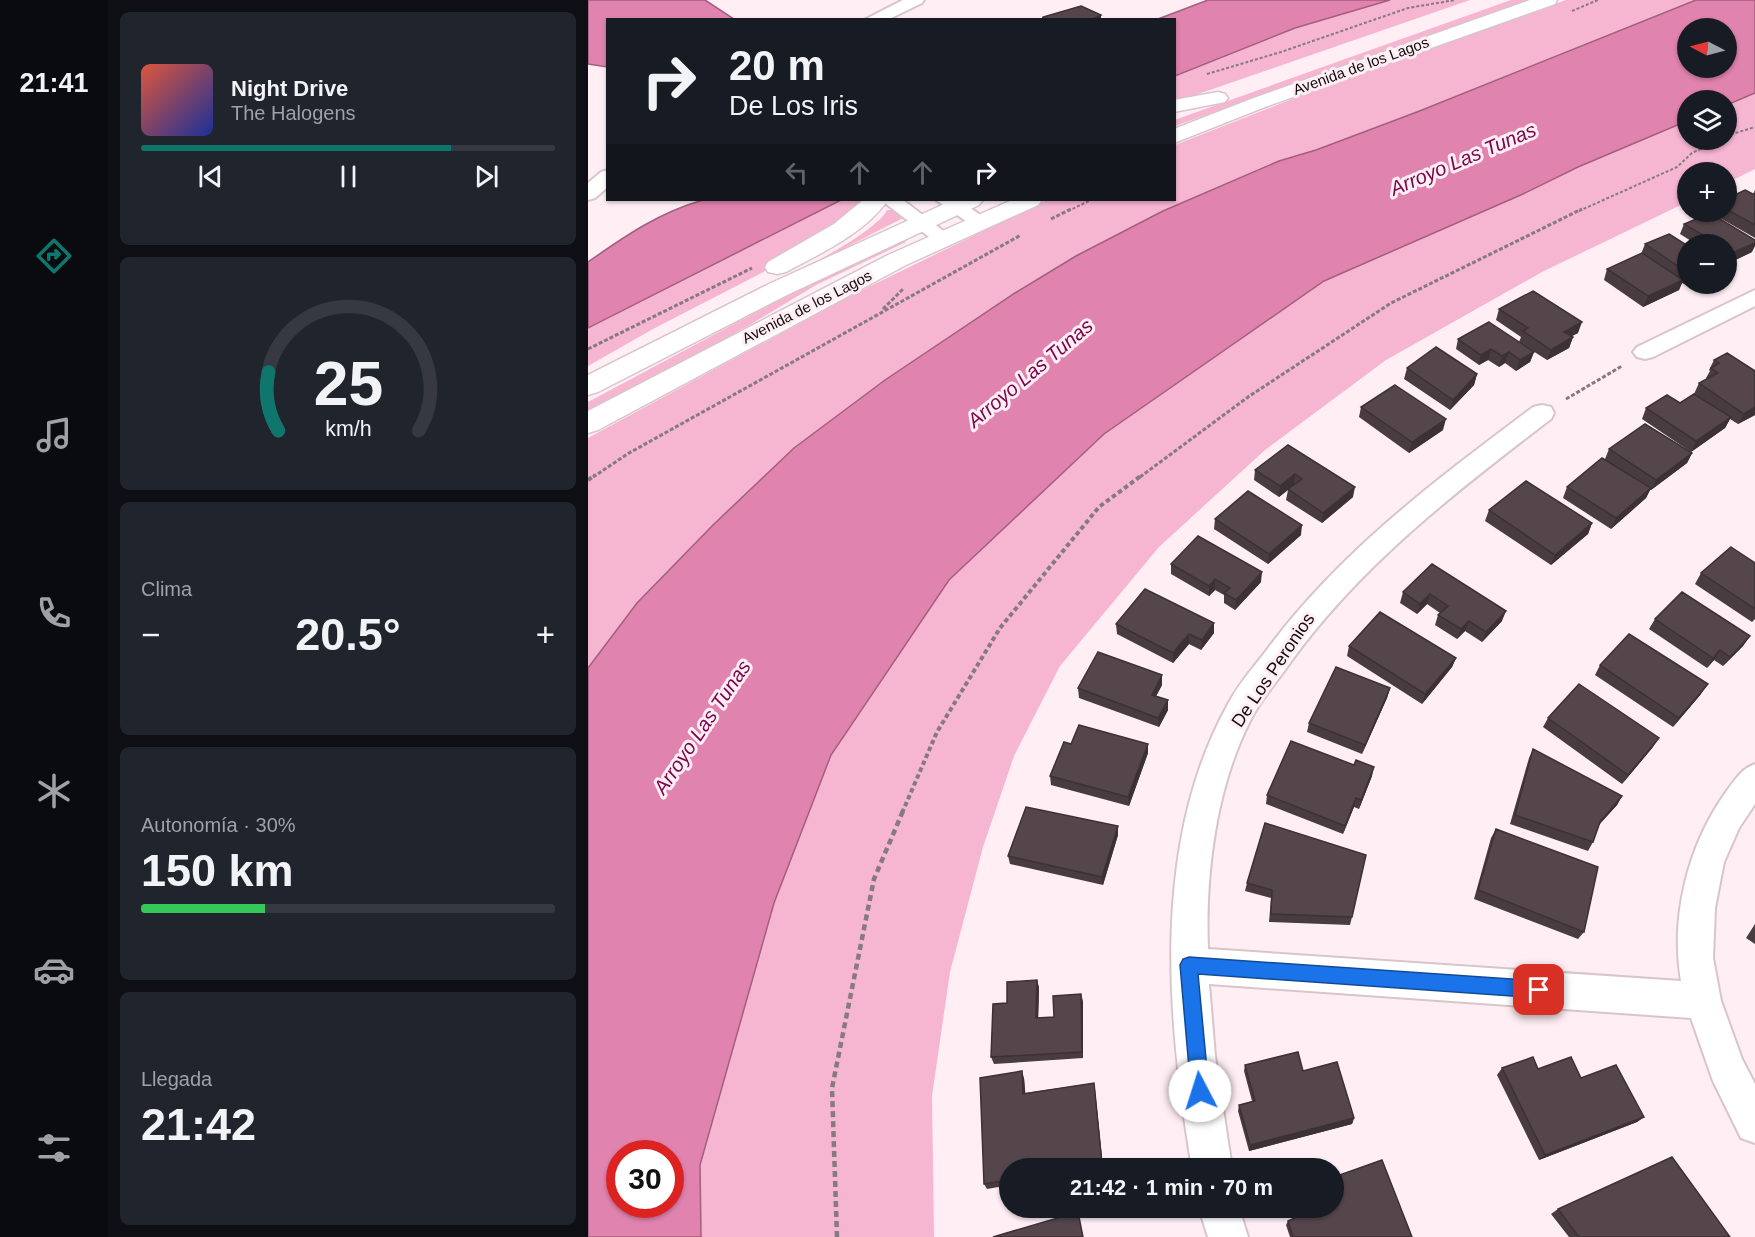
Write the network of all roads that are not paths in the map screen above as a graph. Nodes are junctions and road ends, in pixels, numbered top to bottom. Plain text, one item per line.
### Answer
1 (916, 0) edge
2 (1494, 0) edge
3 (1548, 0) edge
4 (876, 18) edge
5 (1410, 29) dead end
6 (1357, 47) dead end
7 (1218, 98) junction
8 (1176, 106) edge
9 (1176, 114) edge
10 (1176, 136) edge
11 (606, 178) edge
12 (588, 194) edge
13 (875, 201) edge
14 (892, 201) edge
15 (1021, 201) edge
16 (964, 207) edge
17 (921, 222) junction
18 (944, 239) junction
19 (1755, 297) edge
20 (1645, 352) road end
21 (588, 370) edge
22 (588, 386) edge
23 (1542, 413) road end
24 (588, 423) edge
25 (1755, 778) edge
26 (1189, 965) junction
27 (1703, 1001) junction
28 (1755, 1124) edge
29 (1210, 1158) edge
30 (1222, 1218) edge
31 (1228, 1237) edge

1 - 4 street
2 - 5 street, Avenida de los Lagos
3 - 10 street, Avenida de los Lagos
6 - 7 street, Avenida de los Lagos
7 - 8 street
7 - 9 street, Avenida de los Lagos
11 - 12 street
13 - 21 street
14 - 17 street
15 - 16 street, Avenida de los Lagos
16 - 17 street, Avenida de los Lagos
16 - 18 street, Avenida de los Lagos
17 - 18 street
17 - 22 street, Avenida de los Lagos
18 - 24 street, Avenida de los Lagos
19 - 20 street
23 - 26 street, De Los Peronios
25 - 27 street
26 - 27 street
26 - 29 street, De Los Peronios
27 - 28 street
30 - 31 street

